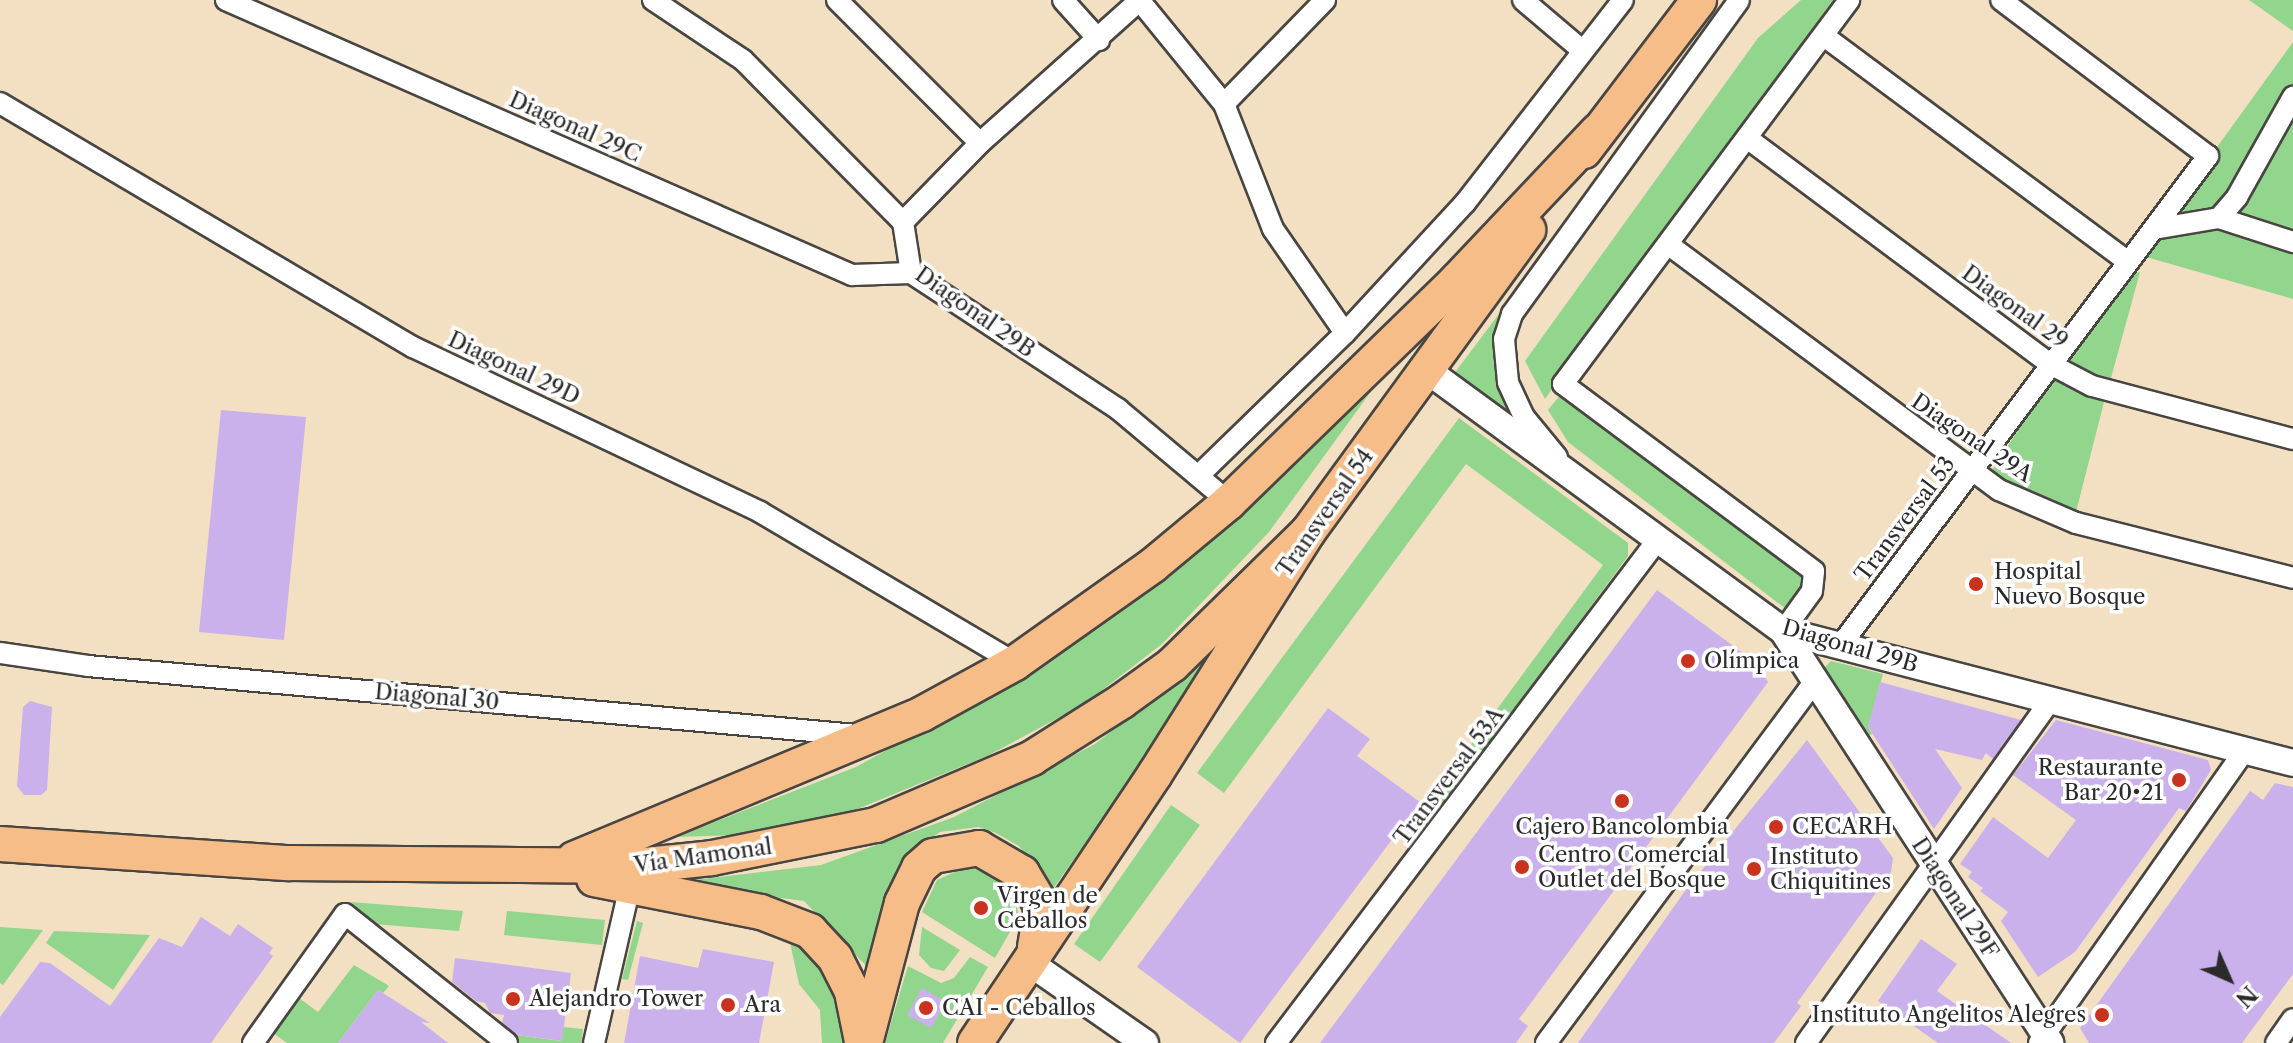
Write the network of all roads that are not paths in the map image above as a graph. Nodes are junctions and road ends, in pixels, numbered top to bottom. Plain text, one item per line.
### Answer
1 (226, 0) edge
2 (653, 0) edge
3 (837, 0) edge
4 (1063, 0) edge
5 (1140, 0) edge
6 (1325, 0) edge
7 (1523, 0) edge
8 (1623, 0) edge
9 (1699, 0) edge
10 (1739, 0) edge
11 (1849, 0) edge
12 (2001, 0) edge
13 (1824, 36) junction
14 (1099, 40) junction
15 (1582, 50) junction
16 (2293, 97) edge
17 (0, 103) edge
18 (1224, 104) junction
19 (1597, 132) junction
20 (1747, 138) junction
21 (980, 143) junction
22 (2219, 218) junction
23 (903, 222) junction
24 (2154, 229) junction
25 (2293, 242) edge
26 (1669, 245) junction
27 (2127, 261) junction
28 (911, 273) junction
29 (1345, 333) junction
30 (2050, 364) junction
31 (1428, 371) junction
32 (2293, 439) edge
33 (1566, 468) junction
34 (1970, 471) junction
35 (1198, 476) junction
36 (1229, 502) junction
37 (1308, 532) junction
38 (1659, 538) junction
39 (2293, 578) edge
40 (1783, 631) junction
41 (1840, 646) junction
42 (0, 653) edge
43 (1015, 663) junction
44 (1813, 683) junction
45 (2050, 701) junction
46 (875, 737) junction
47 (2244, 751) junction
48 (2293, 763) edge
49 (0, 844) edge
50 (1933, 865) junction
51 (552, 868) junction
52 (632, 877) junction
53 (1030, 963) junction
54 (2293, 1019) edge
55 (2045, 1040) edge
56 (258, 1041) edge
57 (507, 1043) edge
58 (594, 1043) edge
59 (864, 1043) edge
60 (975, 1043) edge
61 (1145, 1043) edge
62 (1276, 1043) edge
63 (1546, 1043) edge
64 (1806, 1043) edge
65 (2276, 1043) edge

1 - 28 street, Diagonal 29C
2 - 23 street
3 - 21 street
4 - 14 street
5 - 14 street
5 - 18 street
6 - 18 street
7 - 15 street
8 - 15 street
9 - 19 main road, Transversal 54
10 - 33 street
11 - 13 street
12 - 24 street, Transversal 53
13 - 20 street
13 - 27 street
14 - 21 street
15 - 29 street
16 - 22 street
17 - 43 street, Diagonal 29D
18 - 29 street
19 - 31 main road, Transversal 54
19 - 36 main road
20 - 26 street
20 - 30 street, Diagonal 29
21 - 23 street
22 - 24 street
22 - 25 street
23 - 28 street, Diagonal 29B
24 - 27 street, Transversal 53
26 - 34 street, Diagonal 29A
26 - 40 street
27 - 30 street, Transversal 53
28 - 35 street, Diagonal 29B
29 - 35 street
30 - 32 street, Diagonal 29
30 - 34 street, Transversal 53
31 - 33 street, Diagonal 29B
31 - 37 main road, Transversal 54
33 - 38 street, Diagonal 29B
34 - 39 street, Diagonal 29A
34 - 41 street, Transversal 53
35 - 36 street, Diagonal 29B
36 - 43 main road
37 - 52 main road, Vía Mamonal
37 - 53 main road, Transversal 54
38 - 40 street, Diagonal 29B
38 - 62 street, Transversal 53A
40 - 41 street, Diagonal 29B
40 - 44 street, Diagonal 29F
41 - 45 street, Diagonal 29B
42 - 46 street, Diagonal 30
43 - 46 main road
44 - 50 street, Diagonal 29F
44 - 63 street
45 - 47 street, Diagonal 29B
45 - 50 street
46 - 51 main road
47 - 48 street, Diagonal 29B
47 - 55 street
49 - 51 main road, Vía Mamonal
50 - 55 street, Diagonal 29F
50 - 64 street
51 - 52 main road, Vía Mamonal
52 - 58 street
52 - 59 main road
53 - 59 main road
53 - 60 main road, Transversal 54
53 - 61 street
54 - 65 street
56 - 57 street

